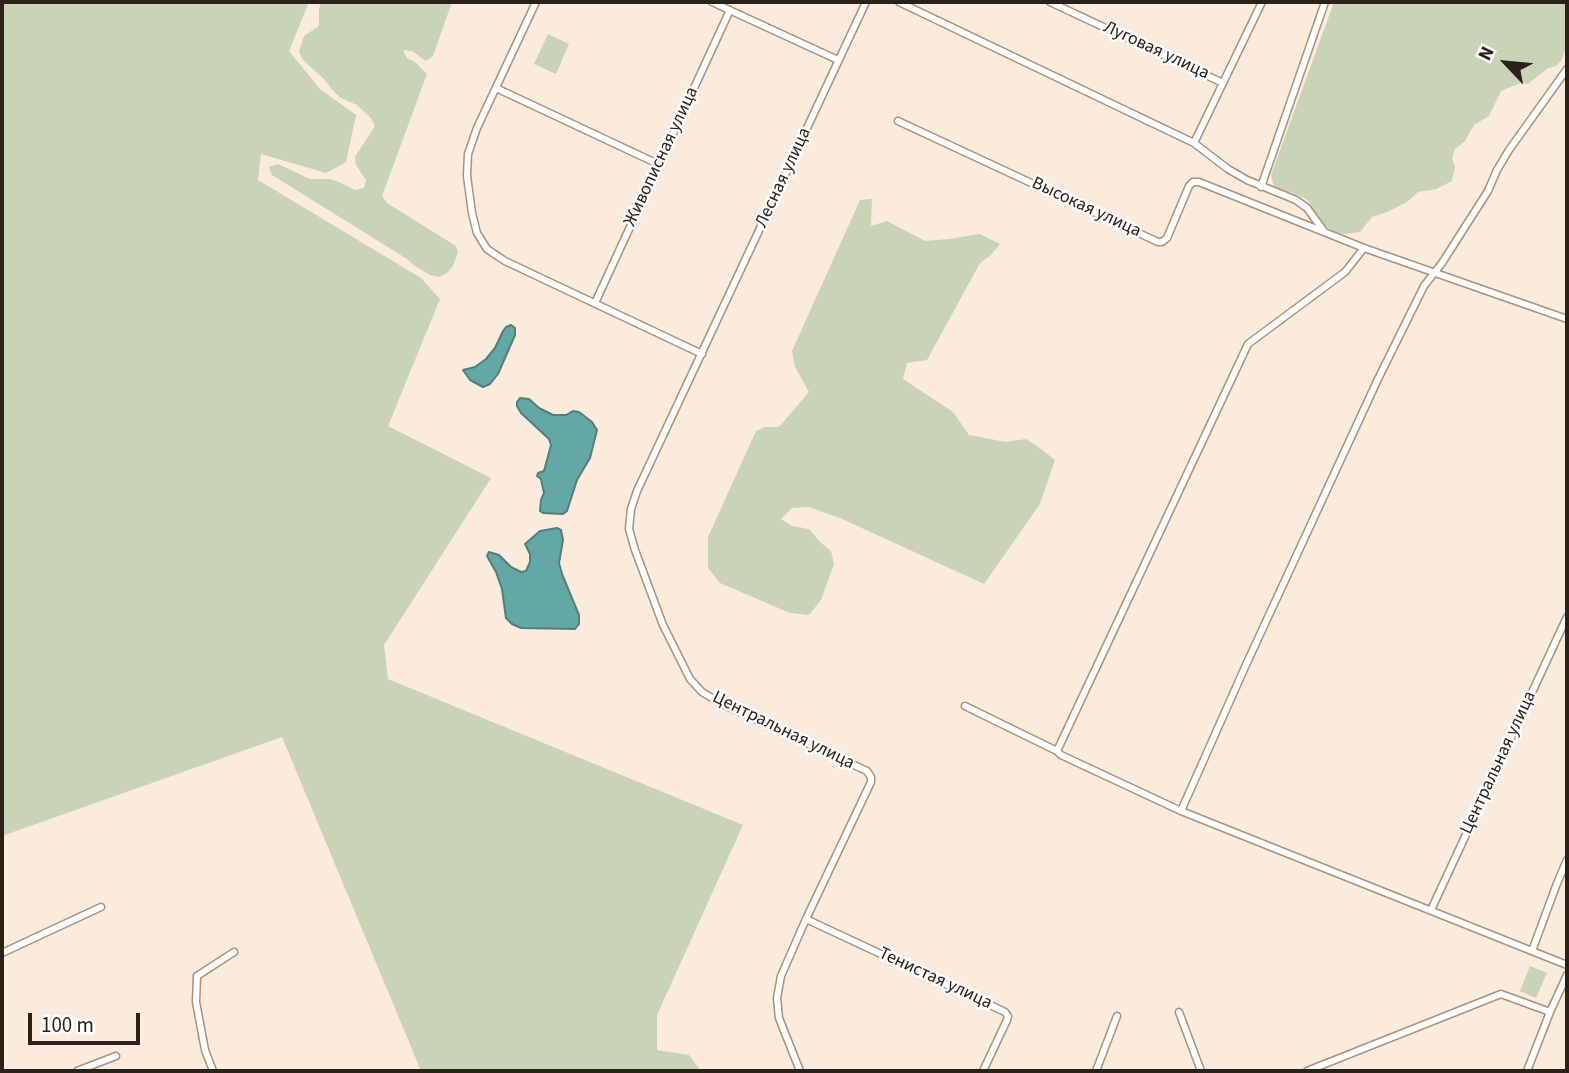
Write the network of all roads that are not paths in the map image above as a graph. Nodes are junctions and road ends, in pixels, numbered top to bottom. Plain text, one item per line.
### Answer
1 (536, 2) edge
2 (712, 2) edge
3 (866, 2) edge
4 (902, 2) edge
5 (1050, 2) edge
6 (1262, 2) edge
7 (1325, 2) edge
8 (730, 10) junction
9 (838, 60) junction
10 (1567, 69) edge
11 (1223, 83) junction
12 (496, 88) junction
13 (898, 121) dead end
14 (1194, 143) junction
15 (658, 164) junction
16 (1261, 187) junction
17 (1324, 232) junction
18 (1364, 248) junction
19 (1434, 273) junction
20 (595, 303) junction
21 (1567, 319) edge
22 (702, 354) junction
23 (1567, 617) edge
24 (965, 706) dead end
25 (1058, 751) junction
26 (1181, 811) junction
27 (1567, 860) edge
28 (102, 907) dead end
29 (1431, 909) junction
30 (806, 919) junction
31 (1532, 951) junction
32 (234, 952) dead end
33 (2, 953) edge
34 (1567, 965) edge
35 (1567, 975) edge
36 (1179, 1012) dead end
37 (1550, 1012) junction
38 (1117, 1016) dead end
39 (116, 1056) dead end
40 (77, 1071) edge
41 (213, 1071) edge
42 (800, 1071) edge
43 (983, 1071) edge
44 (1096, 1071) edge
45 (1201, 1071) edge
46 (1307, 1071) edge
47 (1528, 1071) edge

1 - 12 street
2 - 8 street
3 - 9 street, Лесная улица
4 - 14 street
5 - 11 street, Луговая улица
6 - 11 street
7 - 16 street
8 - 9 street
8 - 15 street, Живописная улица
9 - 22 street, Лесная улица
10 - 19 street
11 - 14 street
12 - 15 street
12 - 20 street
13 - 17 street, Высокая улица
14 - 16 street
15 - 20 street, Живописная улица
16 - 17 street
17 - 18 street
18 - 19 street
18 - 25 street
19 - 21 street
19 - 26 street
20 - 22 street
22 - 30 street, Центральная улица
23 - 29 street, Центральная улица
24 - 25 street
25 - 26 street
26 - 29 street
27 - 31 street
28 - 33 street
29 - 31 street
30 - 42 street, Центральная улица
30 - 43 street, Тенистая улица
31 - 34 street
32 - 41 street
35 - 37 street
36 - 45 street
37 - 46 street
37 - 47 street
38 - 44 street
39 - 40 street

